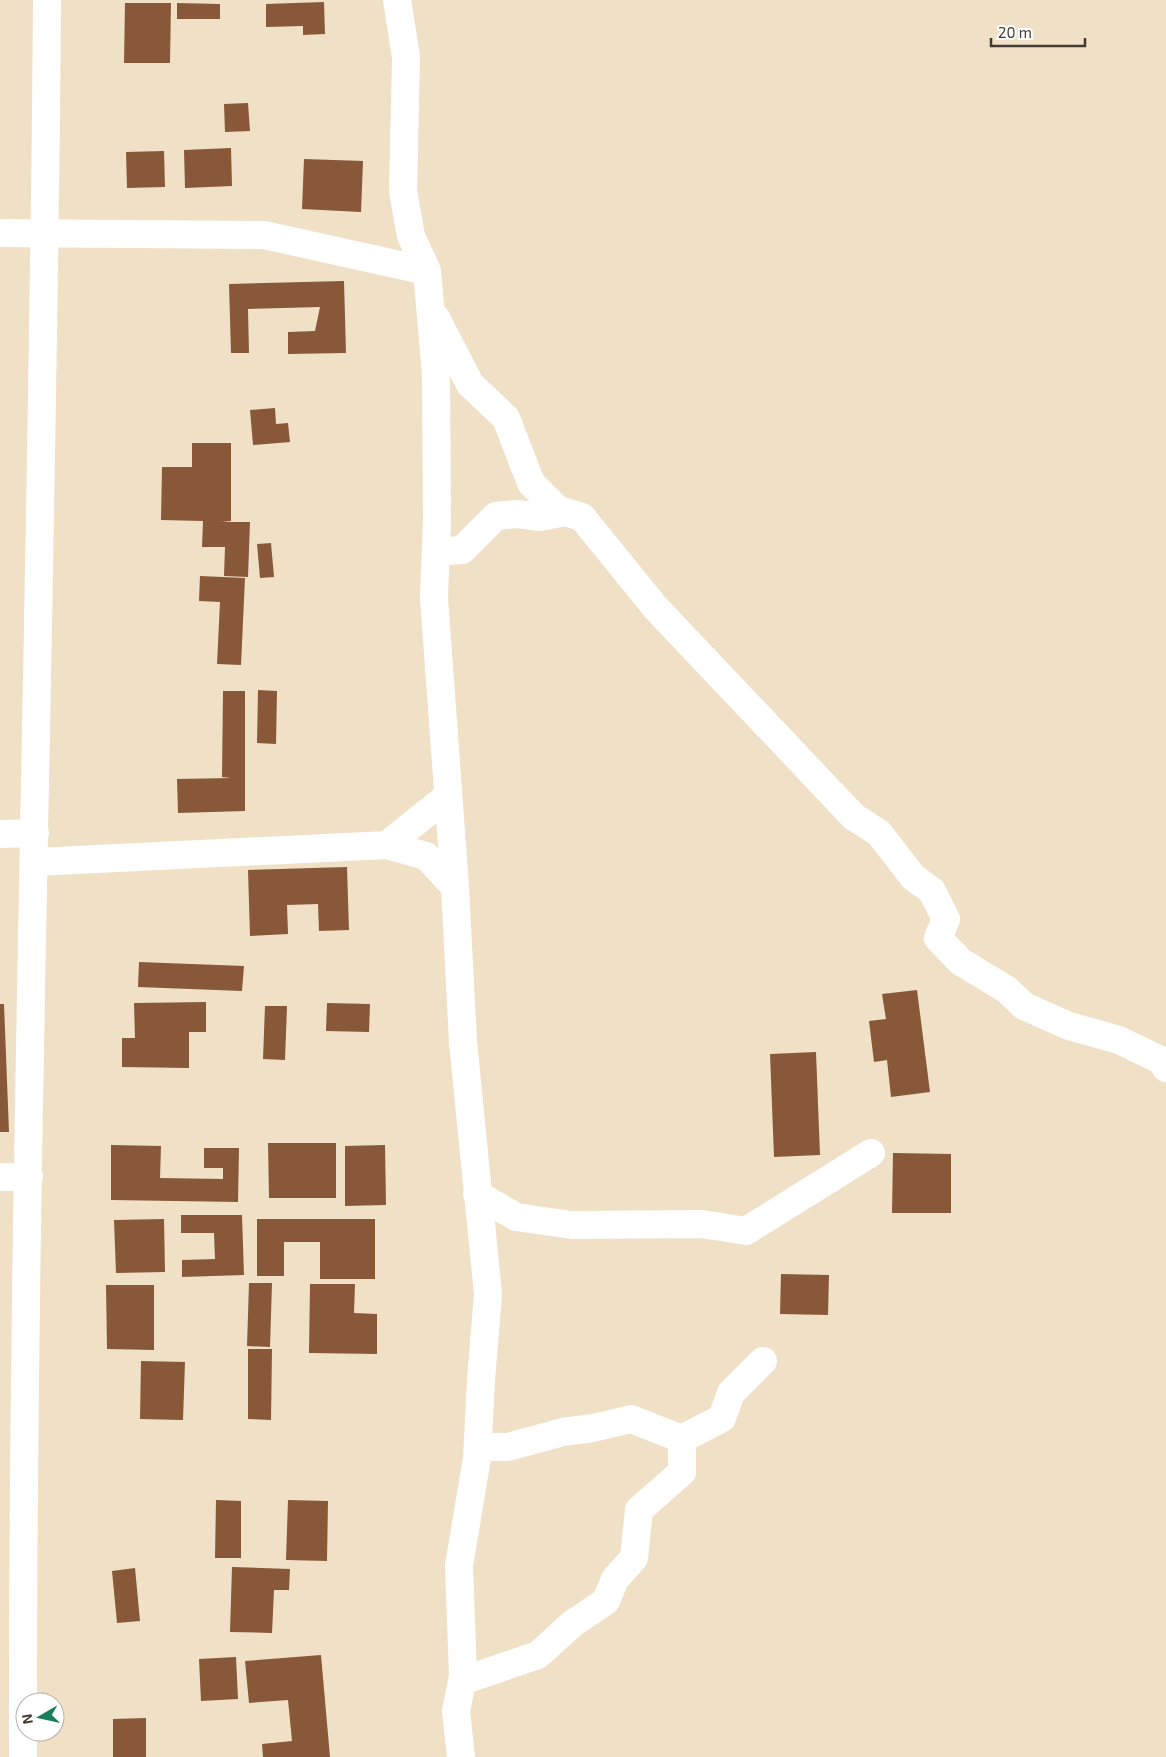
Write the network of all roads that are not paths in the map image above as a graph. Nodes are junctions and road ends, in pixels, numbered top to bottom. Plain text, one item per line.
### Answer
1 (47, 0) edge
2 (397, 0) edge
3 (0, 233) edge
4 (45, 233) junction
5 (427, 271) junction
6 (430, 306) junction
7 (566, 512) junction
8 (436, 552) junction
9 (448, 796) junction
10 (35, 833) junction
11 (0, 834) edge
12 (387, 845) junction
13 (35, 862) junction
14 (455, 887) junction
15 (1166, 1068) edge
16 (870, 1153) dead end
17 (0, 1177) edge
18 (29, 1177) junction
19 (477, 1194) junction
20 (764, 1361) dead end
21 (682, 1439) junction
22 (478, 1447) junction
23 (11, 1628) edge
24 (462, 1681) junction
25 (23, 1757) edge
26 (461, 1757) edge

1 - 4 street
2 - 5 street
3 - 4 street
4 - 5 street
4 - 10 street
5 - 6 street
6 - 7 street
6 - 8 street
7 - 8 street
7 - 15 street
8 - 9 street
9 - 12 street
9 - 14 street
10 - 11 street
10 - 13 street
12 - 13 street
12 - 14 street
13 - 18 street
14 - 19 street
16 - 19 street
17 - 18 street
18 - 23 street
19 - 22 street
20 - 21 street
21 - 22 street
21 - 24 street
22 - 24 street
23 - 25 street
24 - 26 street

